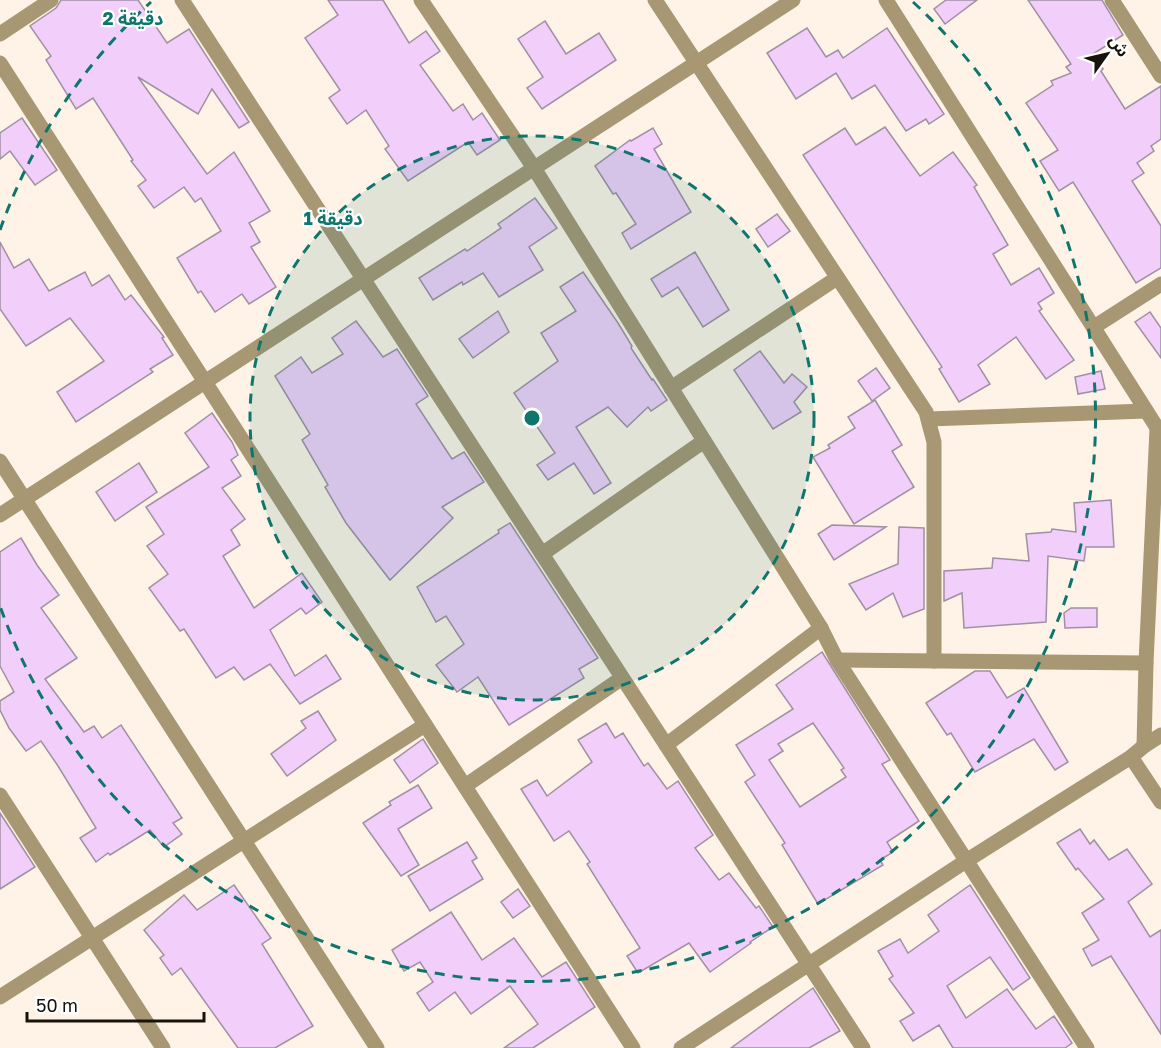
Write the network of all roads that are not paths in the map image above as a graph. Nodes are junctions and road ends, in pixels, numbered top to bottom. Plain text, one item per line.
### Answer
1 (51, 0) edge
2 (182, 0) edge
3 (421, 0) edge
4 (655, 0) edge
5 (793, 0) edge
6 (886, 0) edge
7 (1112, 0) edge
8 (0, 34) edge
9 (0, 63) edge
10 (696, 63) junction
11 (1161, 76) edge
12 (534, 168) junction
13 (837, 278) junction
14 (363, 279) junction
15 (1161, 284) edge
16 (1094, 327) junction
17 (205, 382) junction
18 (671, 388) junction
19 (1146, 411) junction
20 (929, 419) junction
21 (1159, 432) edge
22 (704, 441) junction
23 (0, 461) edge
24 (24, 499) junction
25 (0, 514) edge
26 (542, 554) junction
27 (821, 628) junction
28 (837, 660) junction
29 (933, 661) junction
30 (1146, 663) junction
31 (622, 678) junction
32 (425, 725) junction
33 (1161, 735) edge
34 (666, 745) junction
35 (1144, 746) junction
36 (1131, 757) junction
37 (465, 786) junction
38 (0, 795) edge
39 (1161, 802) edge
40 (244, 841) junction
41 (966, 861) junction
42 (92, 939) junction
43 (809, 965) junction
44 (0, 997) edge
45 (163, 1048) edge
46 (377, 1048) edge
47 (633, 1048) edge
48 (681, 1048) edge
49 (863, 1048) edge
50 (1087, 1048) edge

1 - 8 street
2 - 14 street
3 - 12 street
4 - 10 street
5 - 10 street
6 - 16 street
7 - 11 street
9 - 17 street
10 - 12 street
10 - 13 street
12 - 14 street
12 - 18 street
13 - 18 street
13 - 20 street
14 - 17 street
14 - 26 street
15 - 16 street
16 - 19 street
17 - 24 street
17 - 32 street
18 - 22 street
19 - 20 street
19 - 21 street
20 - 29 street
21 - 30 street
22 - 26 street
22 - 27 street
23 - 24 street
24 - 25 street
24 - 40 street
26 - 31 street
27 - 28 street
27 - 34 street
28 - 29 street
28 - 41 street
29 - 30 street
30 - 35 street
31 - 34 street
31 - 37 street
32 - 37 street
32 - 40 street
33 - 35 street
34 - 43 street
35 - 36 street
36 - 39 street
36 - 41 street
37 - 47 street
38 - 42 street
40 - 42 street
40 - 46 street
41 - 43 street
41 - 50 street
42 - 44 street
42 - 45 street
43 - 48 street
43 - 49 street

